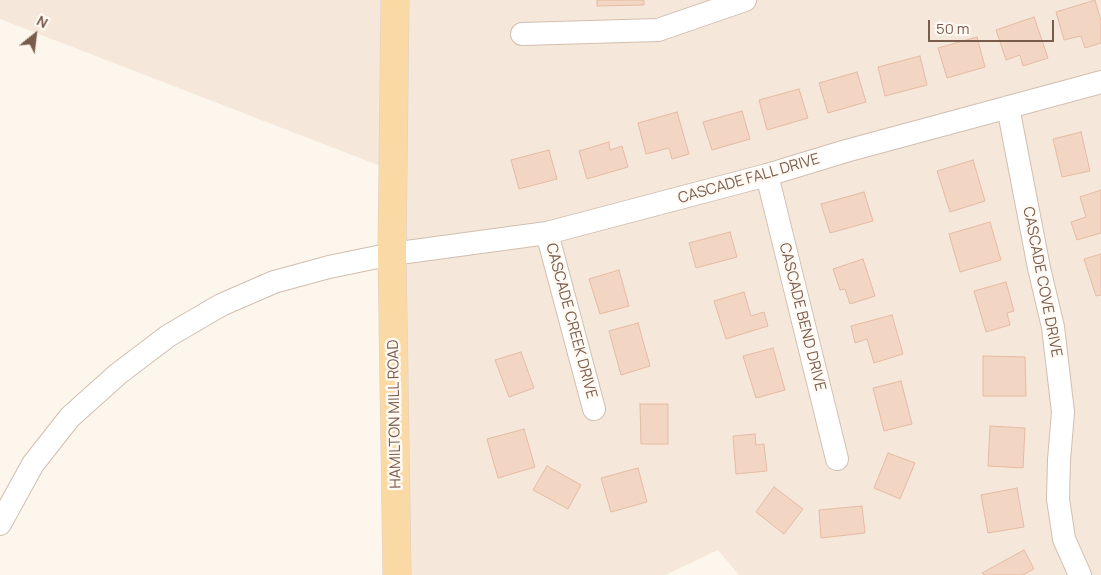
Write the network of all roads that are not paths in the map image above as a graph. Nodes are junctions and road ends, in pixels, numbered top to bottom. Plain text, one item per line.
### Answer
1 (395, 0) edge
2 (745, 0) edge
3 (522, 34) dead end
4 (1101, 82) edge
5 (1008, 107) junction
6 (767, 175) junction
7 (547, 233) junction
8 (392, 254) junction
9 (594, 409) dead end
10 (837, 459) dead end
11 (0, 524) edge
12 (397, 575) edge
13 (1080, 575) edge

1 - 8 main road, HAMILTON MILL ROAD
2 - 3 street
4 - 5 street, CASCADE FALL DRIVE
5 - 6 street, CASCADE FALL DRIVE
5 - 13 street, CASCADE COVE DRIVE
6 - 7 street, CASCADE FALL DRIVE
6 - 10 street, CASCADE BEND DRIVE
7 - 8 street, CASCADE FALL DRIVE
7 - 9 street, CASCADE CREEK DRIVE
8 - 11 street
8 - 12 main road, HAMILTON MILL ROAD

